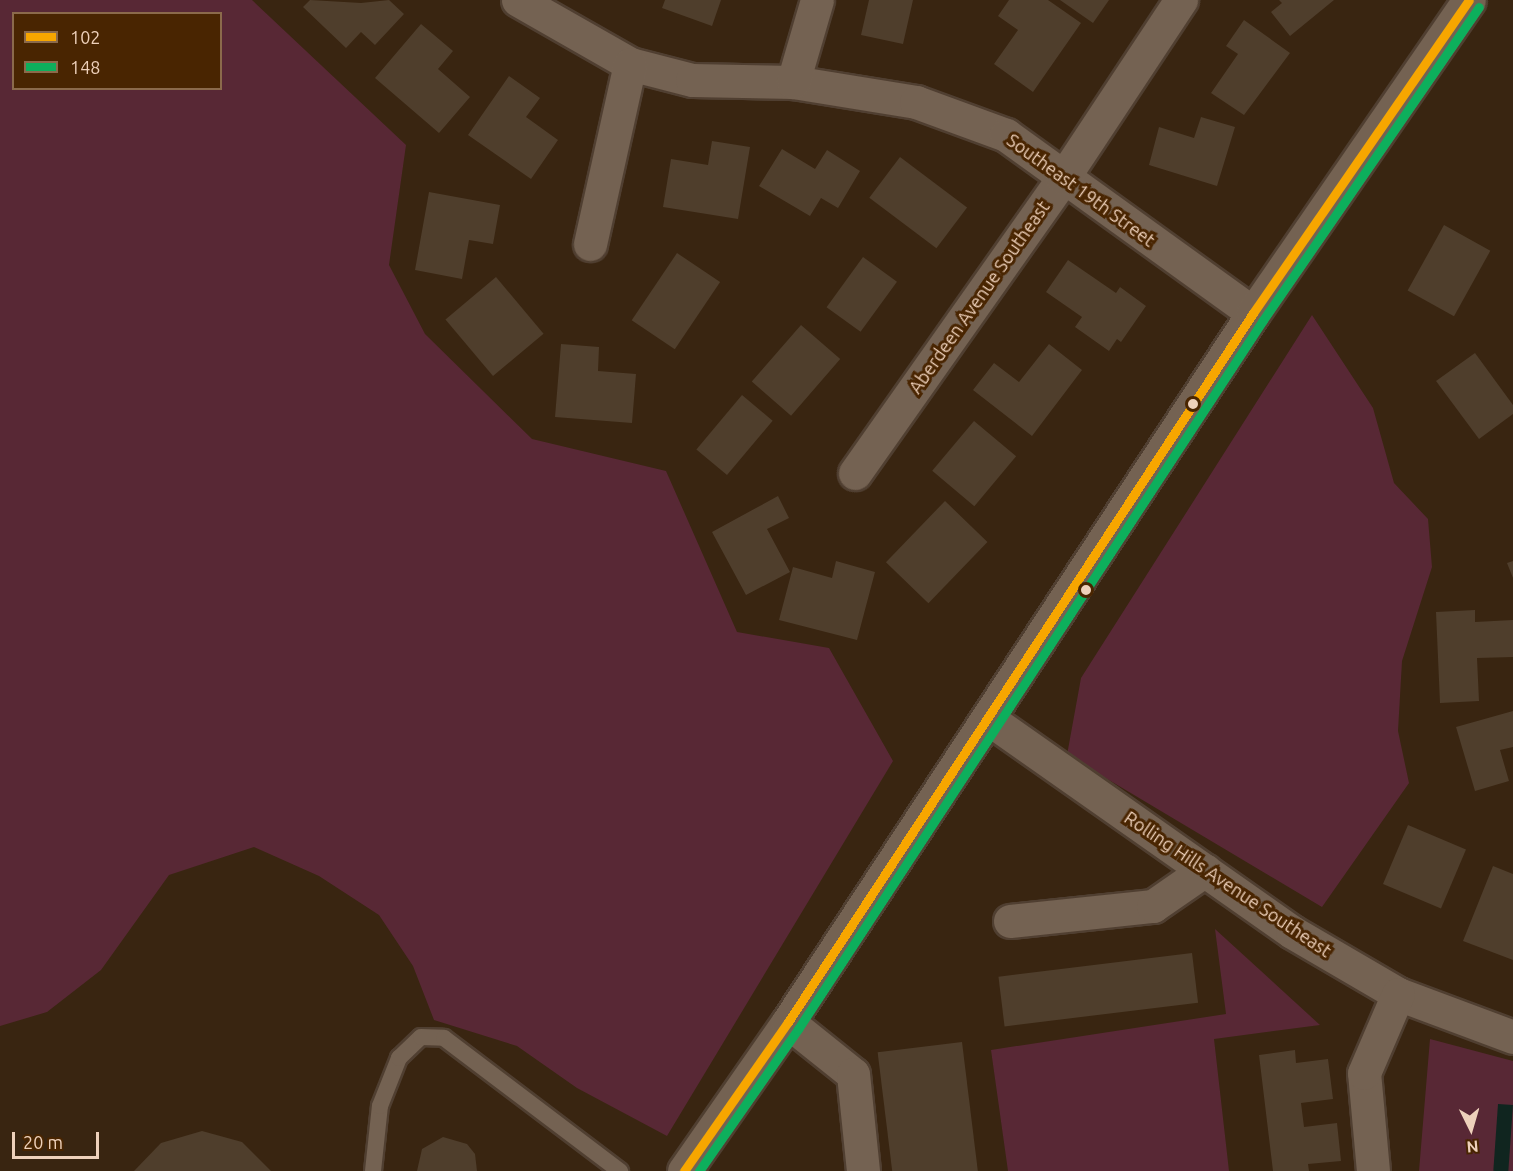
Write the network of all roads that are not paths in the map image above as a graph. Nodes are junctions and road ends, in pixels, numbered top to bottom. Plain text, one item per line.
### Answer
1 (518, 0) edge
2 (817, 0) edge
3 (1181, 0) edge
4 (1469, 0) edge
5 (630, 64) junction
6 (793, 82) junction
7 (1064, 178) junction
8 (590, 244) dead end
9 (1253, 313) junction
10 (855, 473) dead end
11 (989, 718) junction
12 (1205, 870) junction
13 (1010, 921) dead end
14 (1398, 994) junction
15 (788, 1022) junction
16 (1513, 1037) edge
17 (374, 1171) edge
18 (620, 1171) edge
19 (684, 1171) edge
20 (863, 1171) edge
21 (1373, 1171) edge

1 - 5 street, Southeast 19th Street
2 - 6 street
3 - 7 street, Aberdeen Avenue Southeast
4 - 9 street
5 - 6 street, Southeast 19th Street
5 - 8 street
6 - 7 street, Southeast 19th Street
7 - 9 street, Southeast 19th Street
7 - 10 street, Aberdeen Avenue Southeast
9 - 11 street
11 - 12 street, Rolling Hills Avenue Southeast
11 - 15 street
12 - 13 street
12 - 14 street, Rolling Hills Avenue Southeast
14 - 16 street, Rolling Hills Avenue Southeast
14 - 21 street
15 - 19 street
15 - 20 street
17 - 18 lane

